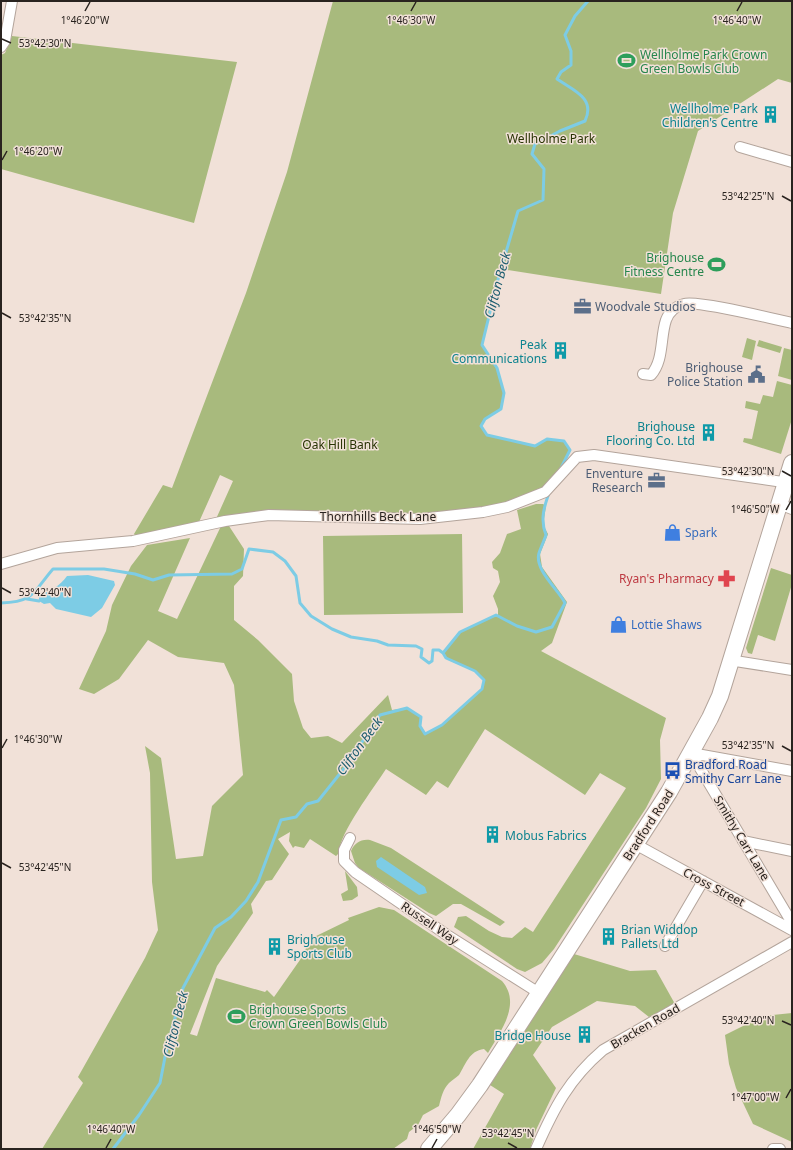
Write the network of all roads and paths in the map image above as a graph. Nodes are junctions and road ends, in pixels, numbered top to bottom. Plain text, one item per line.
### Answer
1 (12, 1) edge
2 (1, 47) edge
3 (740, 147) dead end
4 (792, 162) edge
5 (792, 323) edge
6 (642, 374) dead end
7 (792, 463) edge
8 (789, 483) edge
9 (786, 506) edge
10 (1, 564) edge
11 (729, 660) junction
12 (792, 670) edge
13 (691, 753) junction
14 (792, 771) edge
15 (350, 838) dead end
16 (743, 841) junction
17 (636, 844) junction
18 (792, 851) edge
19 (703, 881) junction
20 (792, 923) edge
21 (792, 930) edge
22 (792, 942) edge
23 (665, 946) dead end
24 (539, 993) junction
25 (429, 1149) edge
26 (536, 1149) edge
27 (772, 1149) edge
28 (780, 1149) edge

1 - 2 street
3 - 4 street
5 - 6 street
7 - 8 main road, Bradford Road
8 - 9 main road, Bradford Road
8 - 10 street, Thornhills Beck Lane
9 - 11 main road, Bradford Road
11 - 12 street
11 - 13 main road, Bradford Road
13 - 14 street
13 - 16 street, Smithy Carr Lane
13 - 17 main road, Bradford Road
15 - 24 street, Russell Way
16 - 18 street
16 - 20 street, Smithy Carr Lane
17 - 19 street, Cross Street
17 - 24 main road, Bradford Road
19 - 21 street, Cross Street
19 - 23 street
22 - 26 street, Bracken Road
24 - 25 main road, Bradford Road
27 - 28 street

